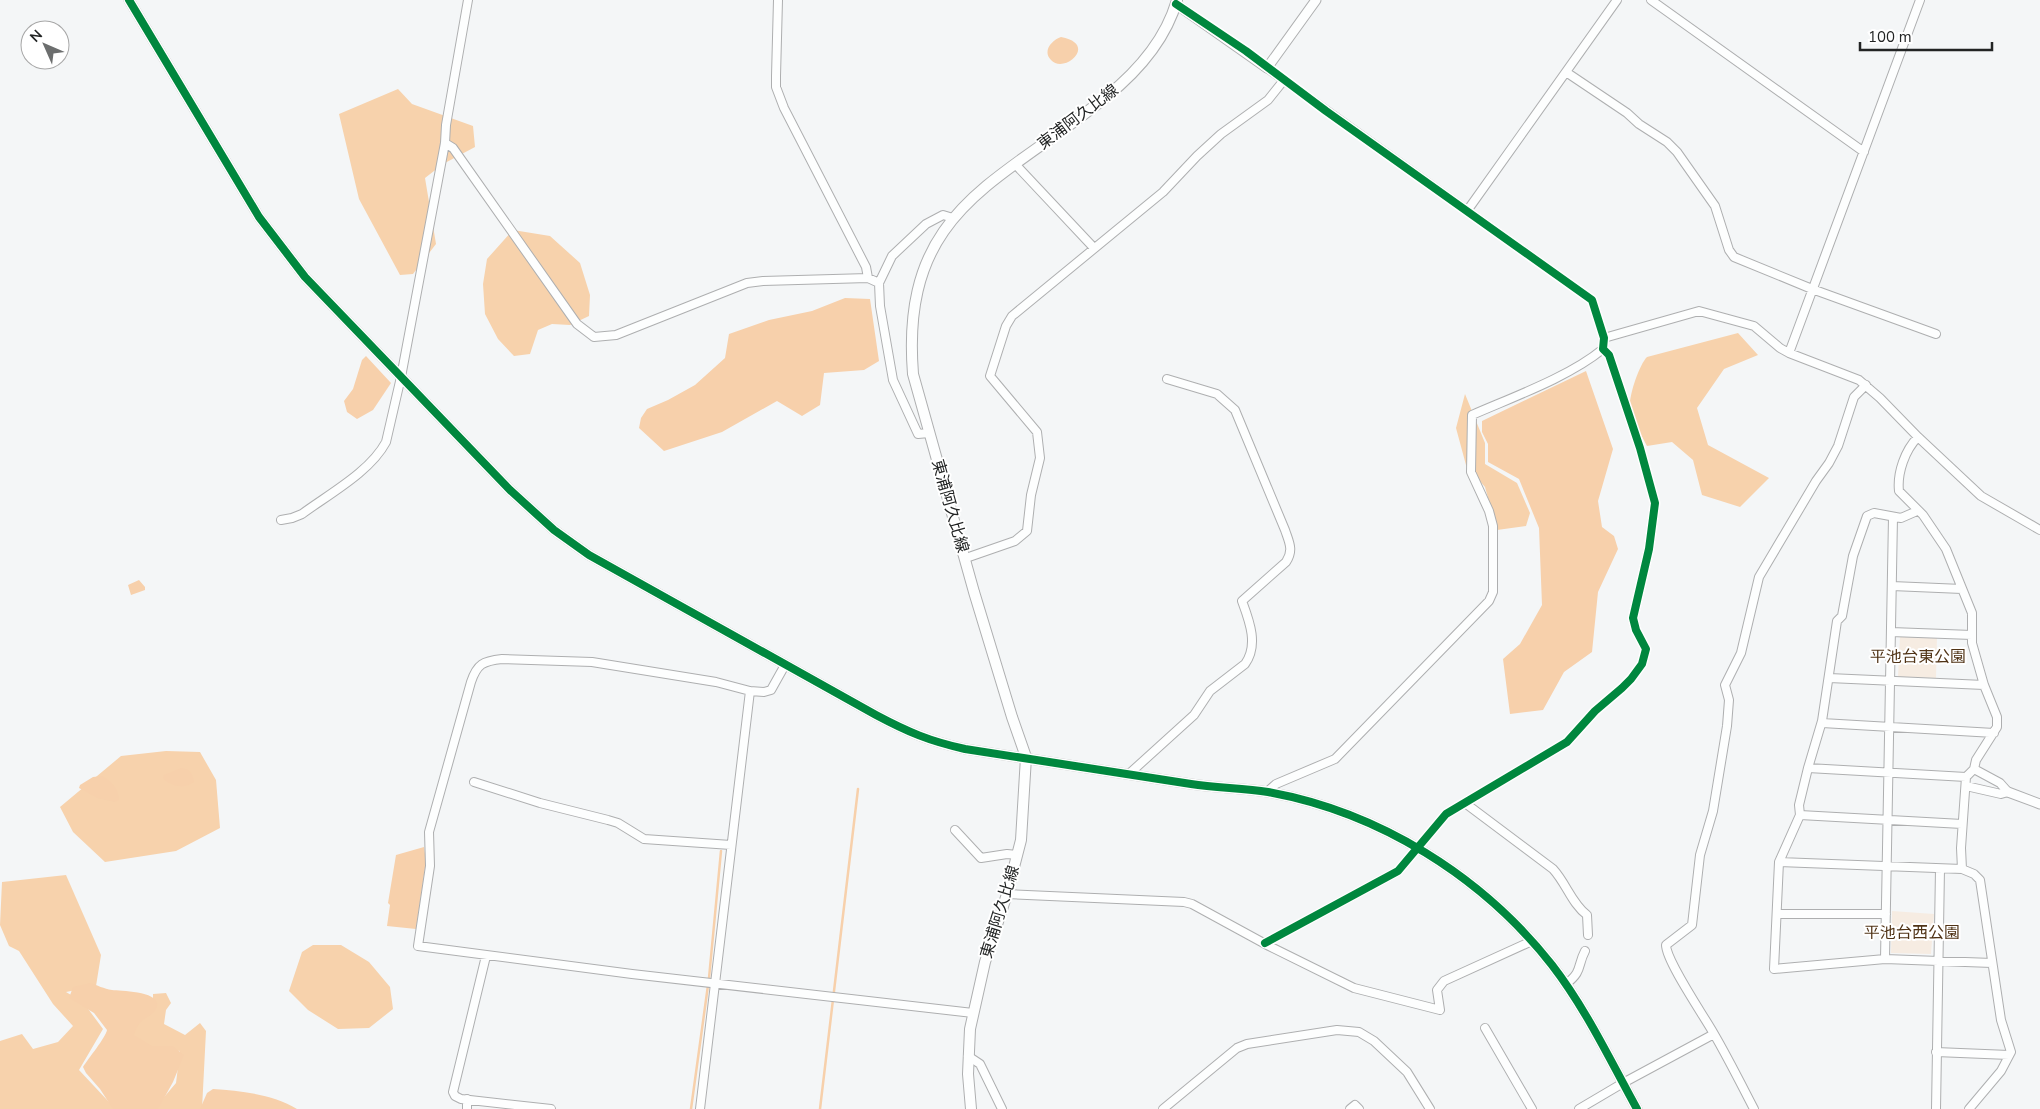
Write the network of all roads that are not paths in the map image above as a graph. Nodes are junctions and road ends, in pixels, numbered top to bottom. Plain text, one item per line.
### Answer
1 (129, 0) edge
2 (468, 0) edge
3 (778, 0) edge
4 (1316, 0) edge
5 (1617, 0) edge
6 (1651, 0) edge
7 (1920, 0) edge
8 (1176, 2) edge
9 (1267, 68) junction
10 (1566, 72) junction
11 (1284, 80) junction
12 (445, 143) junction
13 (1864, 152) junction
14 (1015, 164) junction
15 (1467, 211) junction
16 (953, 218) junction
17 (1094, 248) junction
18 (868, 278) junction
19 (879, 283) junction
20 (1812, 289) junction
21 (1936, 334) dead end
22 (1604, 338) junction
23 (1603, 349) junction
24 (1789, 353) junction
25 (401, 377) junction
26 (1167, 379) dead end
27 (1866, 385) junction
28 (929, 433) junction
29 (1918, 437) junction
30 (1917, 511) junction
31 (1893, 517) junction
32 (281, 520) dead end
33 (2040, 530) edge
34 (966, 558) junction
35 (1892, 586) junction
36 (1962, 589) junction
37 (1891, 632) junction
38 (1972, 635) junction
39 (785, 665) junction
40 (1828, 678) junction
41 (1889, 680) junction
42 (1984, 685) junction
43 (750, 691) junction
44 (1822, 723) junction
45 (1889, 726) junction
46 (1994, 733) junction
47 (1026, 758) junction
48 (1808, 768) junction
49 (1974, 769) junction
50 (1888, 772) junction
51 (1130, 773) junction
52 (1966, 777) junction
53 (474, 782) dead end
54 (1966, 786) junction
55 (1267, 792) junction
56 (2008, 792) junction
57 (1465, 803) junction
58 (2040, 804) edge
59 (1800, 815) junction
60 (1887, 820) junction
61 (1962, 824) junction
62 (956, 830) dead end
63 (731, 844) junction
64 (1416, 848) junction
65 (1017, 855) junction
66 (1779, 862) junction
67 (1886, 866) junction
68 (1940, 869) junction
69 (1962, 869) junction
70 (1007, 894) junction
71 (1777, 914) junction
72 (1886, 914) junction
73 (1588, 935) dead end
74 (1532, 942) junction
75 (1265, 943) junction
76 (1585, 951) dead end
77 (486, 956) junction
78 (1885, 959) junction
79 (1937, 961) junction
80 (1992, 963) junction
81 (715, 984) junction
82 (1566, 984) junction
83 (973, 1013) junction
84 (1485, 1028) dead end
85 (1714, 1034) junction
86 (1936, 1052) junction
87 (2009, 1055) junction
88 (968, 1056) junction
89 (1623, 1083) junction
90 (467, 1099) junction
91 (467, 1109) edge
92 (551, 1109) edge
93 (700, 1109) edge
94 (971, 1109) edge
95 (1002, 1109) edge
96 (1163, 1109) edge
97 (1350, 1109) edge
98 (1359, 1109) edge
99 (1430, 1109) edge
100 (1532, 1109) edge
101 (1579, 1109) edge
102 (1637, 1109) edge
103 (1754, 1109) edge
104 (1936, 1109) edge
105 (1969, 1109) edge

1 - 25 street
2 - 12 street
3 - 18 street
4 - 9 street
5 - 10 street
6 - 13 street
7 - 13 street
8 - 9 street
8 - 14 main road, 東浦阿久比線
9 - 11 street
10 - 15 street
10 - 20 street
11 - 15 street
11 - 17 street
12 - 18 street
12 - 25 street
13 - 20 street
14 - 16 main road, 東浦阿久比線
14 - 17 street
15 - 22 street
16 - 19 street
16 - 28 main road, 東浦阿久比線
17 - 34 street
18 - 19 street
19 - 28 street
20 - 21 street
20 - 24 street
22 - 23 street
22 - 24 street
23 - 55 street
23 - 57 street
24 - 27 street
25 - 32 street
25 - 39 street
26 - 51 street
27 - 29 street
27 - 85 street
28 - 34 main road, 東浦阿久比線
29 - 30 street
29 - 33 street
30 - 31 street
30 - 36 street
31 - 35 street
31 - 40 street
34 - 47 main road, 東浦阿久比線
35 - 36 street
35 - 37 street
36 - 38 street
37 - 38 street
37 - 41 street
38 - 42 street
39 - 43 street
39 - 47 street
40 - 41 street
40 - 44 street
41 - 42 street
41 - 45 street
42 - 46 street
43 - 63 street
43 - 77 street
44 - 45 street
44 - 48 street
45 - 46 street
45 - 50 street
46 - 49 street
47 - 51 street
47 - 65 main road, 東浦阿久比線
48 - 50 street
48 - 59 street
49 - 52 street
49 - 56 street
50 - 52 street
50 - 60 street
51 - 55 street
52 - 54 street
53 - 63 street
54 - 56 street
54 - 61 street
55 - 64 street
56 - 58 street
57 - 64 street
57 - 73 street
59 - 60 street
59 - 66 street
60 - 61 street
60 - 67 street
61 - 69 street
62 - 65 street
63 - 81 street
64 - 74 street
64 - 75 street
65 - 70 main road, 東浦阿久比線
66 - 67 street
66 - 71 street
67 - 68 street
67 - 72 street
68 - 69 street
68 - 79 street
69 - 80 street
70 - 75 street
70 - 83 main road, 東浦阿久比線
71 - 72 street
71 - 78 street
72 - 78 street
74 - 75 street
74 - 82 street
76 - 82 street
77 - 81 street
77 - 90 street
78 - 79 street
79 - 80 street
79 - 86 street
80 - 87 street
81 - 83 street
81 - 93 street
82 - 89 street
83 - 88 main road, 東浦阿久比線
84 - 100 street
85 - 89 street
85 - 103 street
86 - 87 street
86 - 104 street
87 - 105 street
88 - 94 main road, 東浦阿久比線
88 - 95 street
89 - 101 street
89 - 102 street
90 - 91 street
90 - 92 street
96 - 99 street
97 - 98 street

